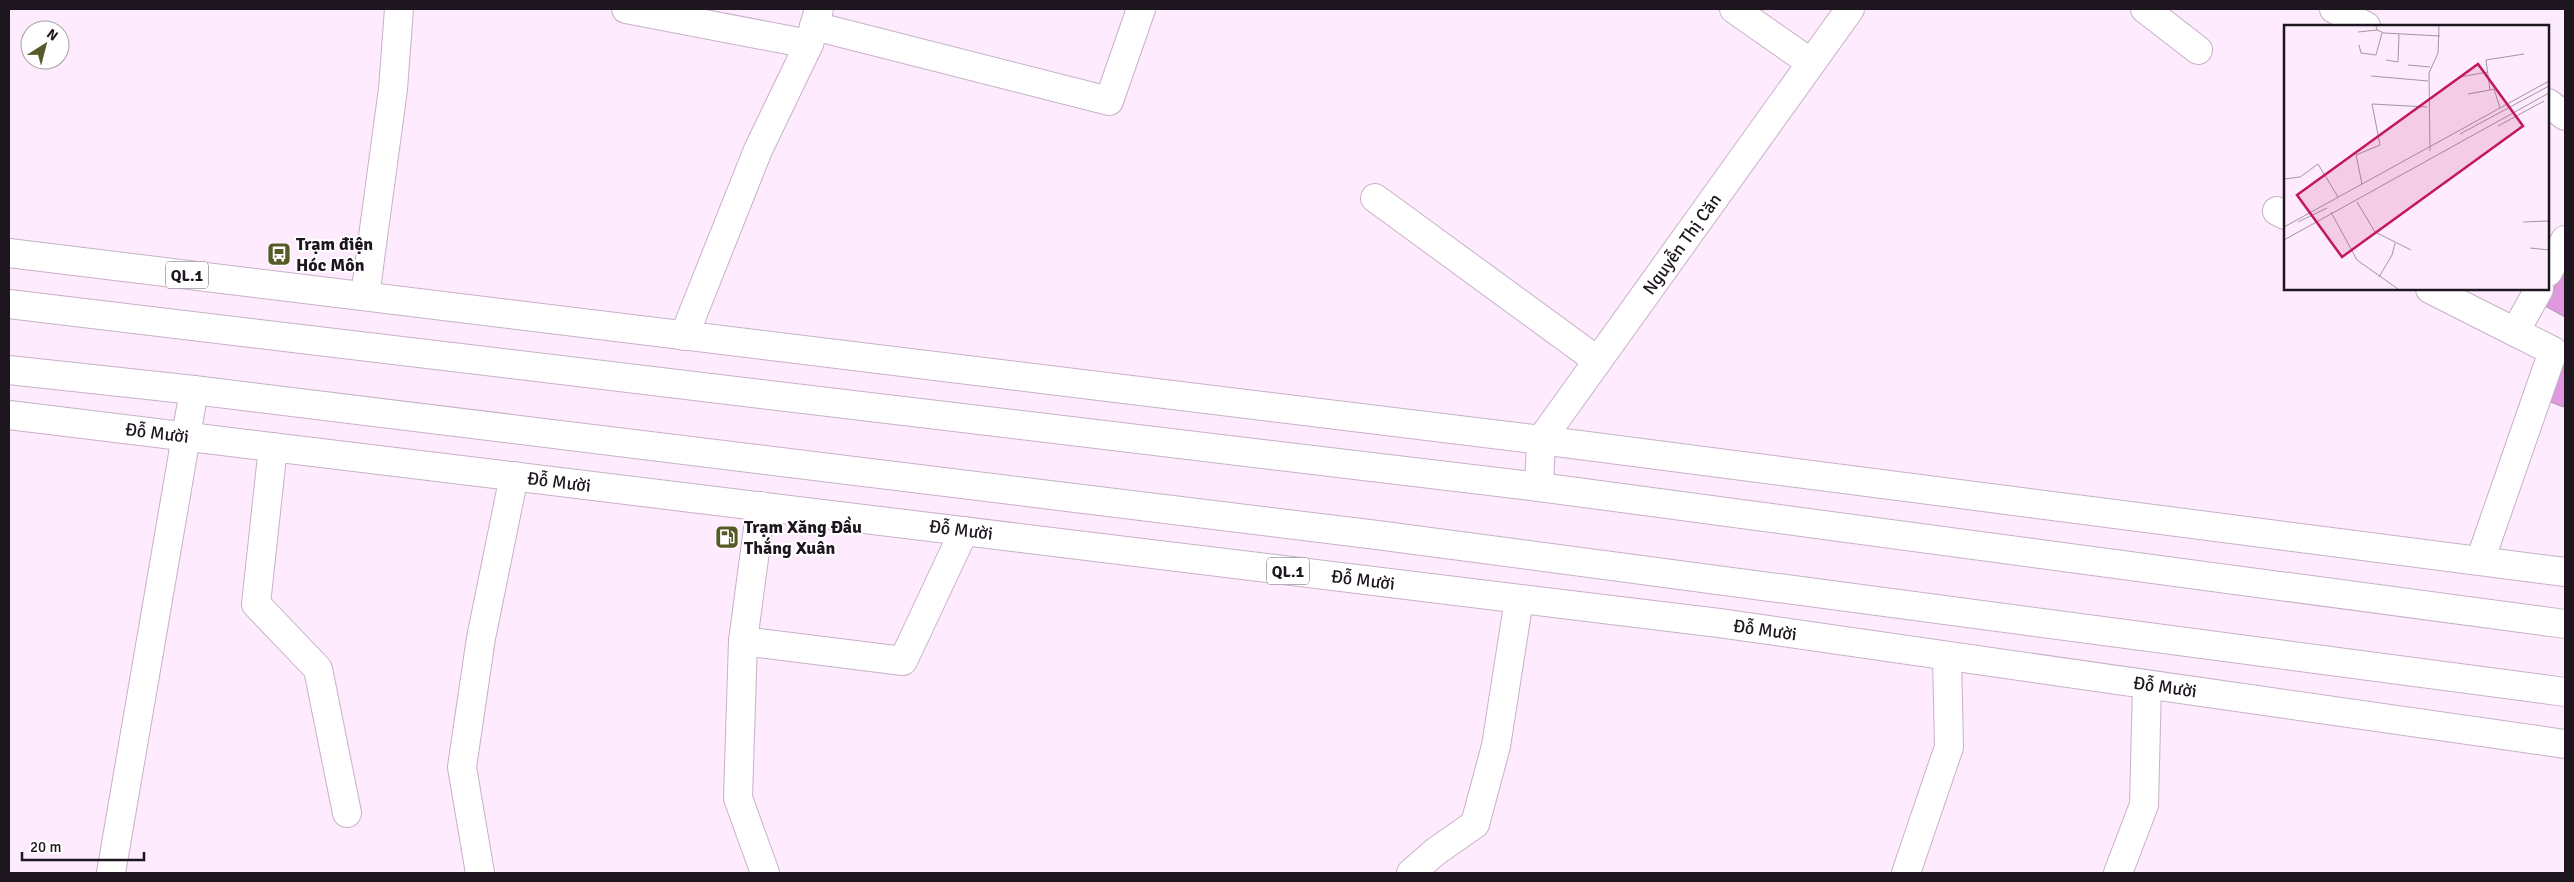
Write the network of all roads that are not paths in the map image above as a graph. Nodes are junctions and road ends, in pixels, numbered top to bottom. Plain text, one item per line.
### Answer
1 (399, 9) edge
2 (626, 9) edge
3 (1141, 9) edge
4 (1734, 9) edge
5 (1850, 9) edge
6 (2145, 9) edge
7 (2334, 9) edge
8 (2364, 25) edge
9 (814, 26) edge
10 (2198, 50) dead end
11 (1811, 63) junction
12 (2549, 104) edge
13 (2565, 116) edge
14 (1375, 198) dead end
15 (2565, 240) edge
16 (9, 253) edge
17 (2549, 270) edge
18 (2432, 290) edge
19 (2538, 290) edge
20 (365, 296) junction
21 (9, 304) edge
22 (2515, 332) junction
23 (684, 336) junction
24 (1598, 361) junction
25 (9, 370) edge
26 (194, 390) junction
27 (9, 415) edge
28 (186, 437) junction
29 (1541, 440) junction
30 (273, 447) junction
31 (514, 476) junction
32 (1539, 487) junction
33 (761, 506) junction
34 (964, 531) junction
35 (2480, 561) junction
36 (2565, 572) edge
37 (1519, 599) junction
38 (2565, 624) edge
39 (743, 641) junction
40 (1947, 656) junction
41 (2148, 684) junction
42 (2565, 692) edge
43 (2565, 744) edge
44 (347, 813) dead end
45 (111, 873) edge
46 (480, 873) edge
47 (765, 873) edge
48 (1411, 873) edge
49 (1906, 873) edge
50 (2118, 873) edge

1 - 20 main road
2 - 9 main road
3 - 9 main road
4 - 11 main road
5 - 11 main road, Nguyễn Thị Căn
6 - 10 main road
7 - 8 main road
9 - 23 main road
11 - 24 main road, Nguyễn Thị Căn
12 - 13 main road
14 - 24 main road
15 - 17 main road
16 - 20 main road, QL.1
18 - 22 main road
19 - 22 main road
20 - 23 main road, QL.1
21 - 32 main road
22 - 35 main road
23 - 29 main road, QL.1
24 - 29 main road, Nguyễn Thị Căn
25 - 26 main road
26 - 28 main road
26 - 42 main road
27 - 28 main road, Đỗ Mười / QL.1
28 - 30 main road, Đỗ Mười / QL.1
28 - 45 main road
29 - 32 main road
29 - 35 main road, QL.1
30 - 31 main road, Đỗ Mười / QL.1
30 - 44 main road
31 - 33 main road, Đỗ Mười / QL.1
31 - 46 main road
32 - 38 main road
33 - 34 main road, Đỗ Mười / QL.1
33 - 39 main road
34 - 37 main road, Đỗ Mười / QL.1
34 - 39 main road
35 - 36 main road, QL.1
37 - 40 main road, Đỗ Mười / QL.1
37 - 48 main road
39 - 47 main road
40 - 41 main road, Đỗ Mười / QL.1
40 - 49 main road
41 - 43 main road, Đỗ Mười / QL.1
41 - 50 main road

